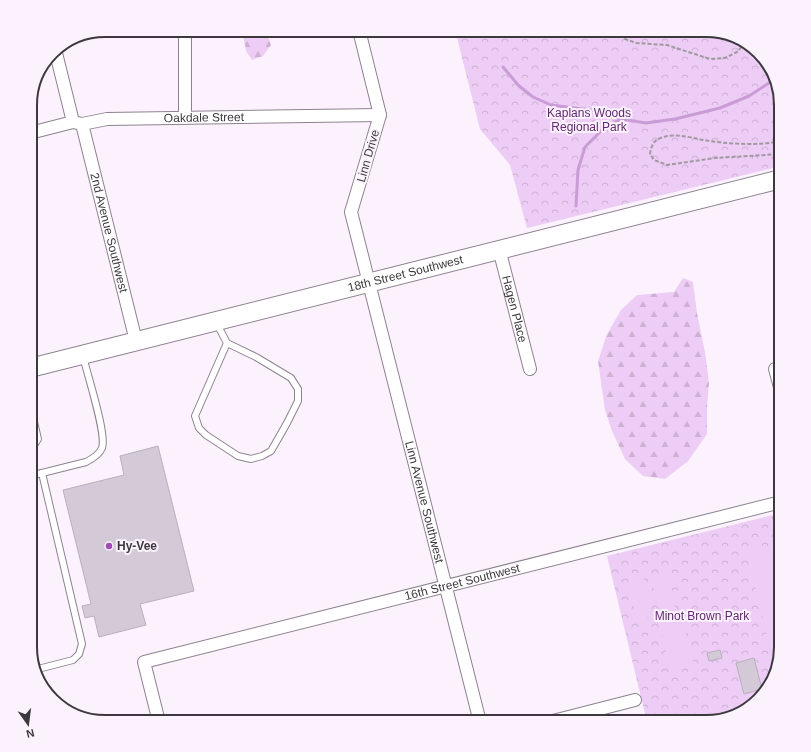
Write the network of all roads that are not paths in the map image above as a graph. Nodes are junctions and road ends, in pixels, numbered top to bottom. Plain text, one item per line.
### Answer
1 (185, 37) edge
2 (361, 37) edge
3 (57, 57) edge
4 (380, 115) junction
5 (185, 118) junction
6 (77, 123) junction
7 (37, 132) edge
8 (774, 180) edge
9 (499, 250) junction
10 (368, 282) junction
11 (215, 321) junction
12 (136, 341) junction
13 (227, 343) junction
14 (82, 354) junction
15 (37, 366) edge
16 (530, 369) dead end
17 (42, 473) junction
18 (37, 474) edge
19 (774, 504) edge
20 (445, 586) junction
21 (41, 668) edge
22 (635, 700) dead end
23 (157, 715) edge
24 (478, 715) edge
25 (576, 715) edge

1 - 5 street
2 - 4 street, Linn Drive
3 - 6 street, 2nd Avenue Southwest
4 - 5 street, Oakdale Street
4 - 10 street, Linn Drive
5 - 6 street, Oakdale Street
6 - 7 street, Oakdale Street
6 - 12 street, 2nd Avenue Southwest
8 - 9 street, 18th Street Southwest
9 - 10 street, 18th Street Southwest
9 - 16 street, Hagen Place
10 - 11 street, 18th Street Southwest
10 - 20 street, Linn Avenue Southwest
11 - 12 street, 18th Street Southwest
11 - 13 lane
12 - 14 street, 18th Street Southwest
13 - 13 lane
14 - 15 street, 18th Street Southwest
14 - 17 lane
17 - 18 lane
17 - 21 lane
19 - 20 street, 16th Street Southwest
20 - 23 street, 16th Street Southwest
20 - 24 street, Linn Avenue Southwest
22 - 25 street

